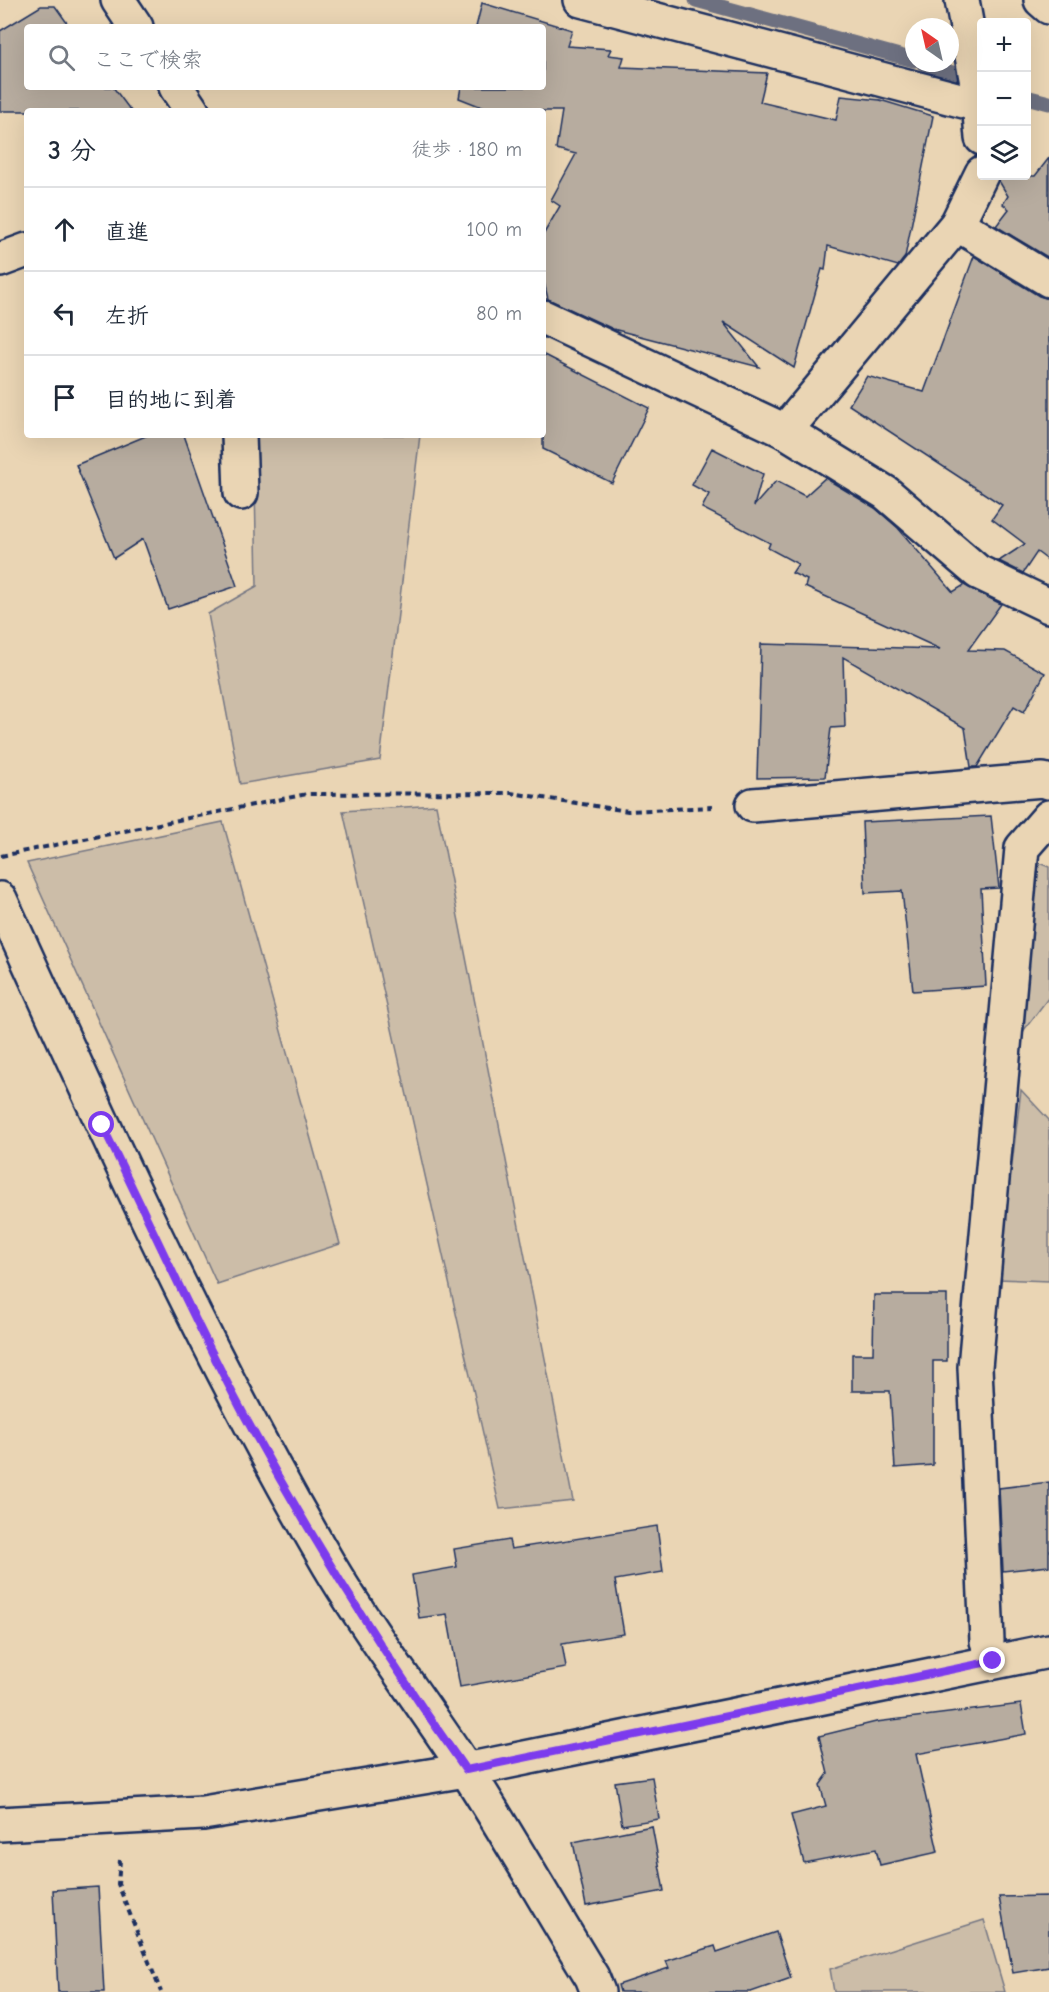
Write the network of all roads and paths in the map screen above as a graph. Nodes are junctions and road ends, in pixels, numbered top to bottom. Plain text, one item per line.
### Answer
1 (118, 0) edge
2 (581, 0) edge
3 (962, 0) edge
4 (1041, 0) edge
5 (1049, 7) edge
6 (134, 24) edge
7 (178, 90) edge
8 (977, 93) edge
9 (977, 104) edge
10 (190, 108) edge
11 (978, 180) edge
12 (957, 224) junction
13 (24, 251) edge
14 (0, 260) edge
15 (1049, 280) edge
16 (546, 318) edge
17 (785, 431) junction
18 (239, 438) edge
19 (241, 493) dead end
20 (1049, 606) edge
21 (1049, 782) edge
22 (753, 805) joint
23 (1049, 817) edge
24 (0, 856) edge
25 (0, 899) edge
26 (987, 1641) dead end
27 (1049, 1650) edge
28 (466, 1770) junction
29 (124, 1818) junction
30 (0, 1824) edge
31 (161, 1992) edge
32 (598, 1992) edge

1 - 6 street
2 - 9 street
3 - 8 street
4 - 5 street
7 - 10 street
11 - 12 street
12 - 15 street
12 - 17 street
13 - 14 street
16 - 17 street
17 - 20 street
18 - 19 street
21 - 22 street
22 - 24 path
23 - 26 street
25 - 28 street
27 - 28 street
28 - 29 street
28 - 32 street
29 - 30 street
29 - 31 path

